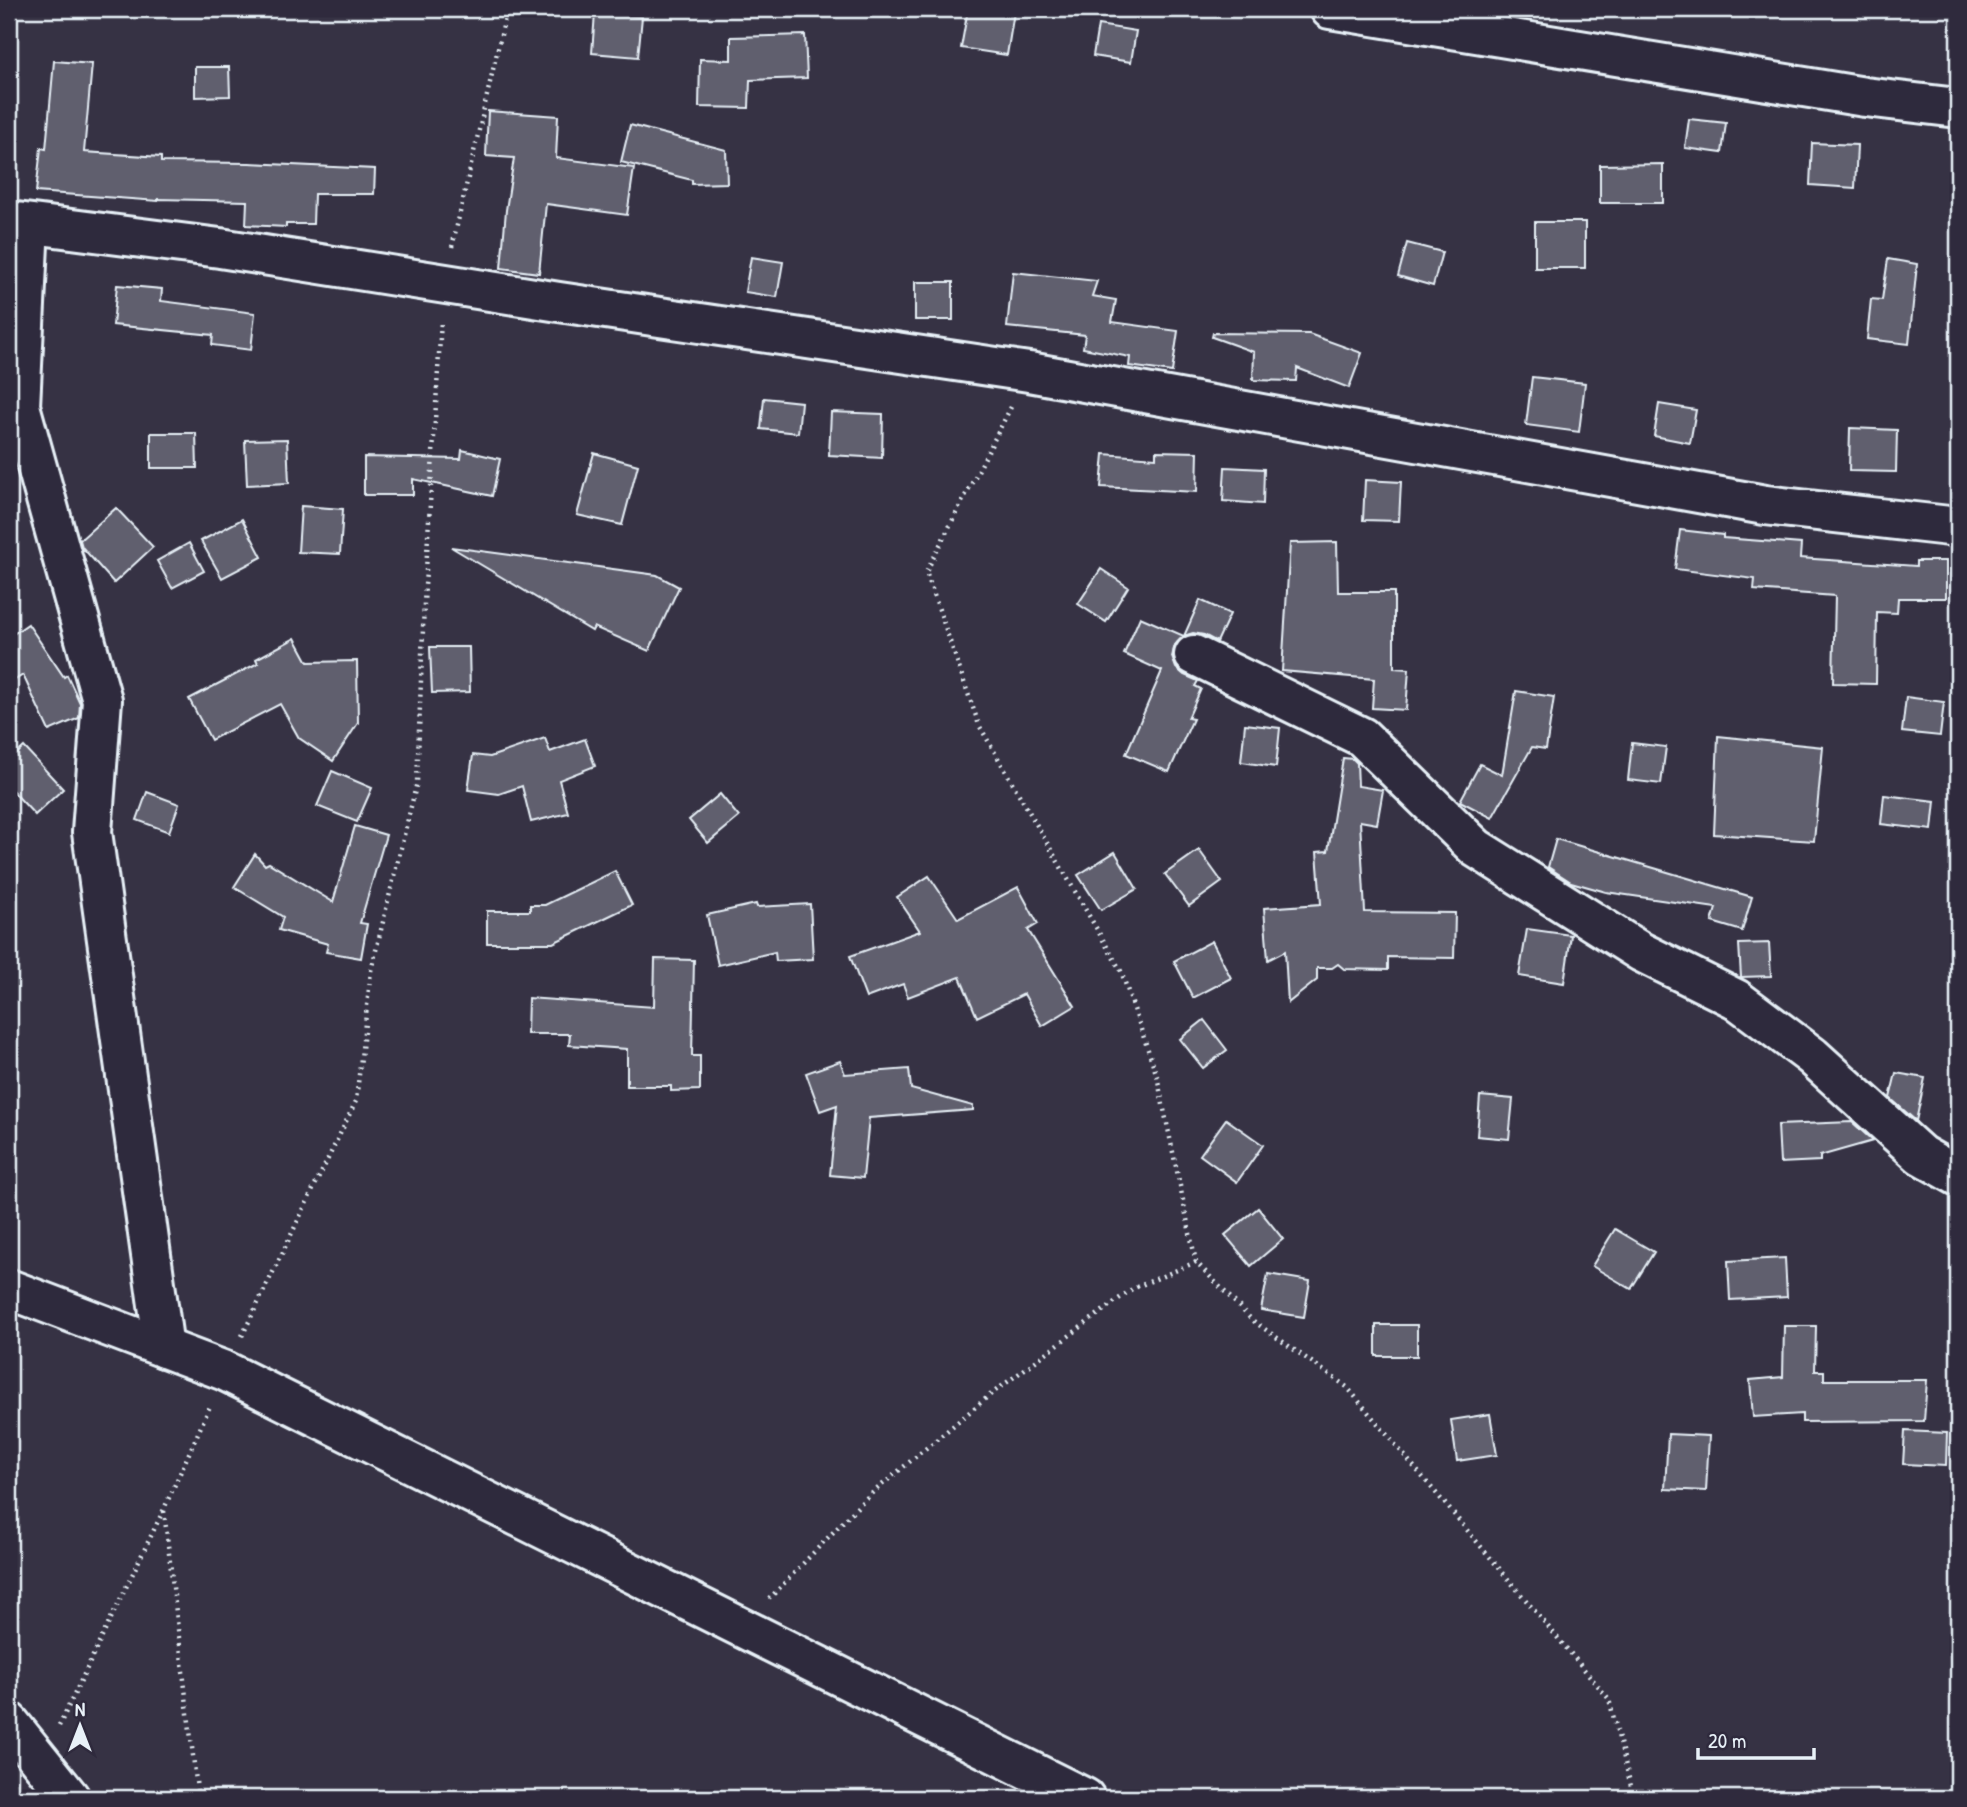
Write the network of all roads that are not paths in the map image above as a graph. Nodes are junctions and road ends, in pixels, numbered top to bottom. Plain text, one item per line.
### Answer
1 (1330, 9) edge
2 (1958, 108) edge
3 (19, 223) edge
4 (1958, 527) edge
5 (1195, 655) dead end
6 (1958, 1176) edge
7 (9, 1289) edge
8 (164, 1348) junction
9 (9, 1722) edge
10 (70, 1798) edge
11 (1085, 1798) edge

1 - 2 street
3 - 4 street
3 - 8 street
5 - 6 street
7 - 8 street
8 - 11 street
9 - 10 street

